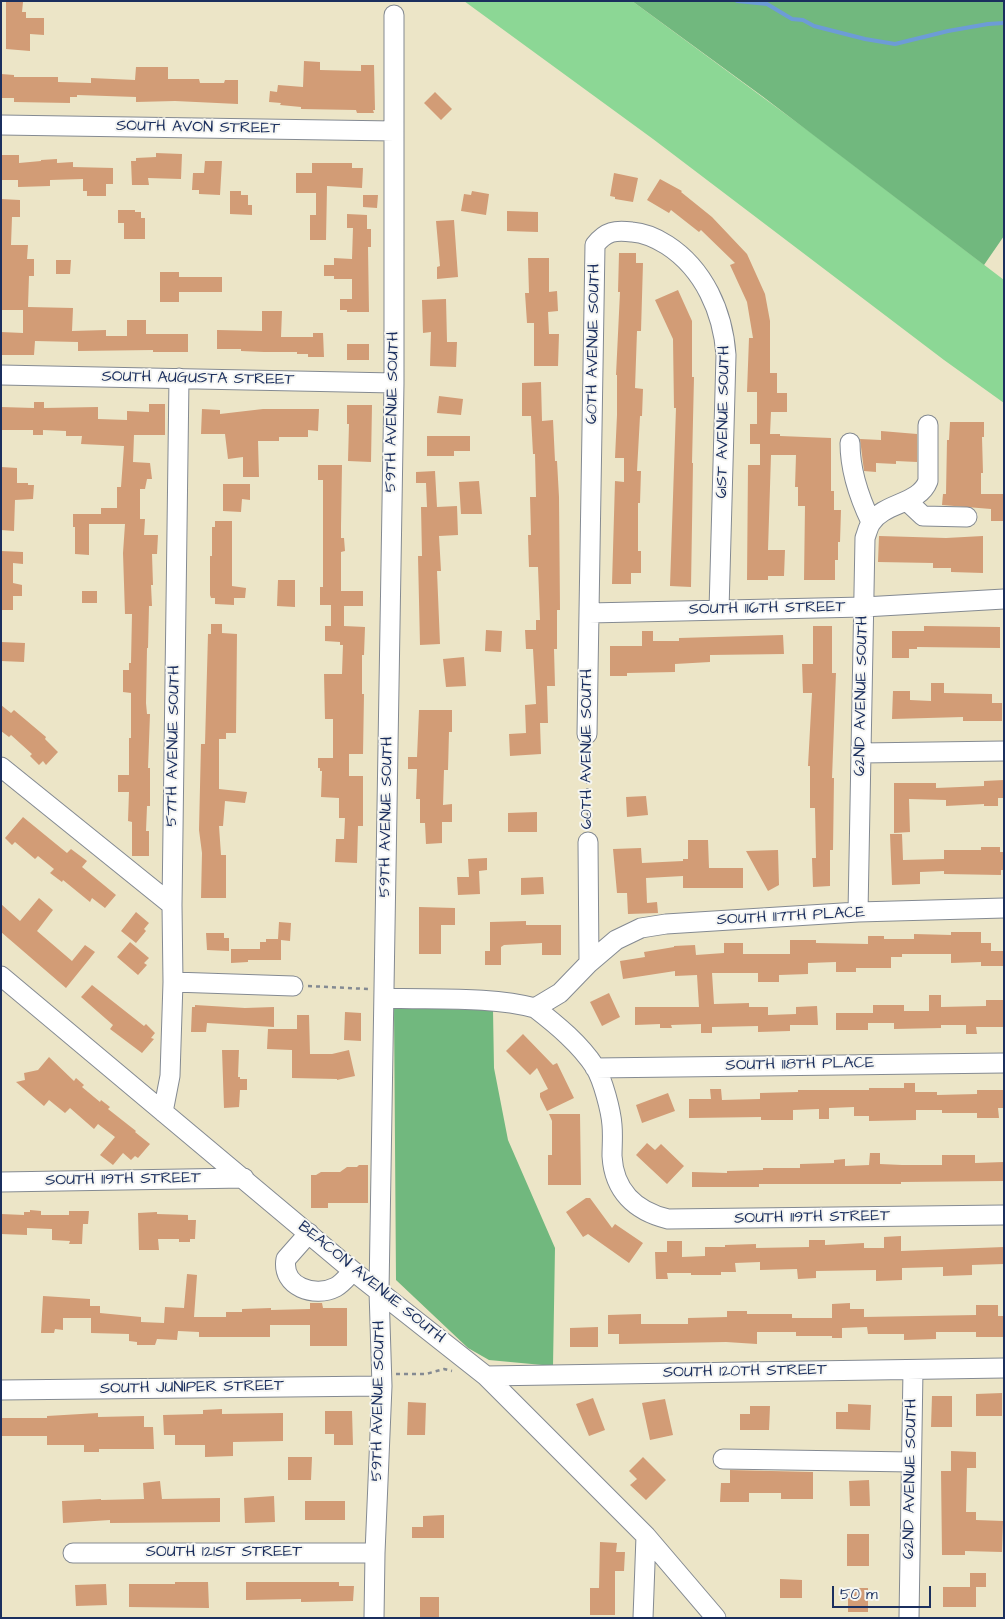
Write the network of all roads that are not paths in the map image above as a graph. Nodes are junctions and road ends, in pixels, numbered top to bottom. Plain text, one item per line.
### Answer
1 (394, 15) dead end
2 (1, 125) edge
3 (394, 131) junction
4 (596, 245) joint
5 (1, 375) edge
6 (179, 378) junction
7 (394, 383) junction
8 (928, 425) dead end
9 (850, 443) dead end
10 (907, 501) junction
11 (967, 517) dead end
12 (871, 522) junction
13 (1004, 599) edge
14 (864, 607) junction
15 (719, 610) junction
16 (589, 613) junction
17 (587, 734) road end
18 (1004, 751) edge
19 (860, 752) junction
20 (1, 767) edge
21 (588, 842) road end
22 (172, 905) junction
23 (1004, 908) edge
24 (858, 912) junction
25 (588, 963) junction
26 (1, 976) edge
27 (172, 982) junction
28 (293, 986) road end
29 (9, 988) edge
30 (384, 994) junction
31 (536, 1008) junction
32 (1004, 1063) edge
33 (595, 1068) junction
34 (163, 1112) junction
35 (244, 1178) junction
36 (1, 1182) edge
37 (1004, 1216) edge
38 (309, 1233) junction
39 (354, 1270) junction
40 (380, 1291) junction
41 (1004, 1368) edge
42 (913, 1370) junction
43 (480, 1372) junction
44 (382, 1380) junction
45 (1, 1390) edge
46 (723, 1459) dead end
47 (911, 1462) junction
48 (646, 1536) junction
49 (73, 1553) dead end
50 (375, 1553) junction
51 (374, 1618) edge
52 (643, 1618) edge
53 (716, 1618) edge
54 (909, 1618) edge

1 - 3 street, 59TH AVENUE SOUTH
2 - 3 street, SOUTH AVON STREET
3 - 7 street, 59TH AVENUE SOUTH
4 - 15 street, 61ST AVENUE SOUTH
4 - 16 street, 60TH AVENUE SOUTH
5 - 6 street, SOUTH AUGUSTA STREET
6 - 7 street, SOUTH AUGUSTA STREET
6 - 22 street, 57TH AVENUE SOUTH
7 - 30 street, 59TH AVENUE SOUTH
8 - 10 street
9 - 12 street
10 - 11 street
10 - 12 street
12 - 14 street, 62ND AVENUE SOUTH
13 - 14 street, SOUTH 116TH STREET
14 - 15 street, SOUTH 116TH STREET
14 - 19 street, 62ND AVENUE SOUTH
15 - 16 street, SOUTH 116TH STREET
16 - 17 street, 60TH AVENUE SOUTH
18 - 19 street
19 - 24 street, 62ND AVENUE SOUTH
20 - 22 street
21 - 25 street, 60TH AVENUE SOUTH
22 - 27 street, 57TH AVENUE SOUTH
23 - 24 street, SOUTH 117TH PLACE
24 - 25 street, SOUTH 117TH PLACE
25 - 31 street
26 - 29 street, BEACON AVENUE SOUTH
27 - 28 street
27 - 34 street, 57TH AVENUE SOUTH
29 - 34 street, BEACON AVENUE SOUTH
30 - 31 street
30 - 40 street, 59TH AVENUE SOUTH
31 - 33 street
32 - 33 street, SOUTH 118TH PLACE
33 - 37 street, SOUTH 119TH STREET
34 - 35 street, BEACON AVENUE SOUTH
35 - 36 street, SOUTH 119TH STREET
35 - 38 street, BEACON AVENUE SOUTH
38 - 39 street, BEACON AVENUE SOUTH
38 - 39 street
39 - 40 street, BEACON AVENUE SOUTH
40 - 43 street, BEACON AVENUE SOUTH
40 - 44 street, 59TH AVENUE SOUTH
41 - 42 street, SOUTH 120TH STREET
42 - 43 street, SOUTH 120TH STREET
42 - 47 street, 62ND AVENUE SOUTH
43 - 48 street, BEACON AVENUE SOUTH
44 - 45 street, SOUTH JUNIPER STREET
44 - 50 street, 59TH AVENUE SOUTH
46 - 47 street
47 - 54 street, 62ND AVENUE SOUTH
48 - 52 street
48 - 53 street, BEACON AVENUE SOUTH
49 - 50 street, SOUTH 121ST STREET
50 - 51 street, 59TH AVENUE SOUTH

